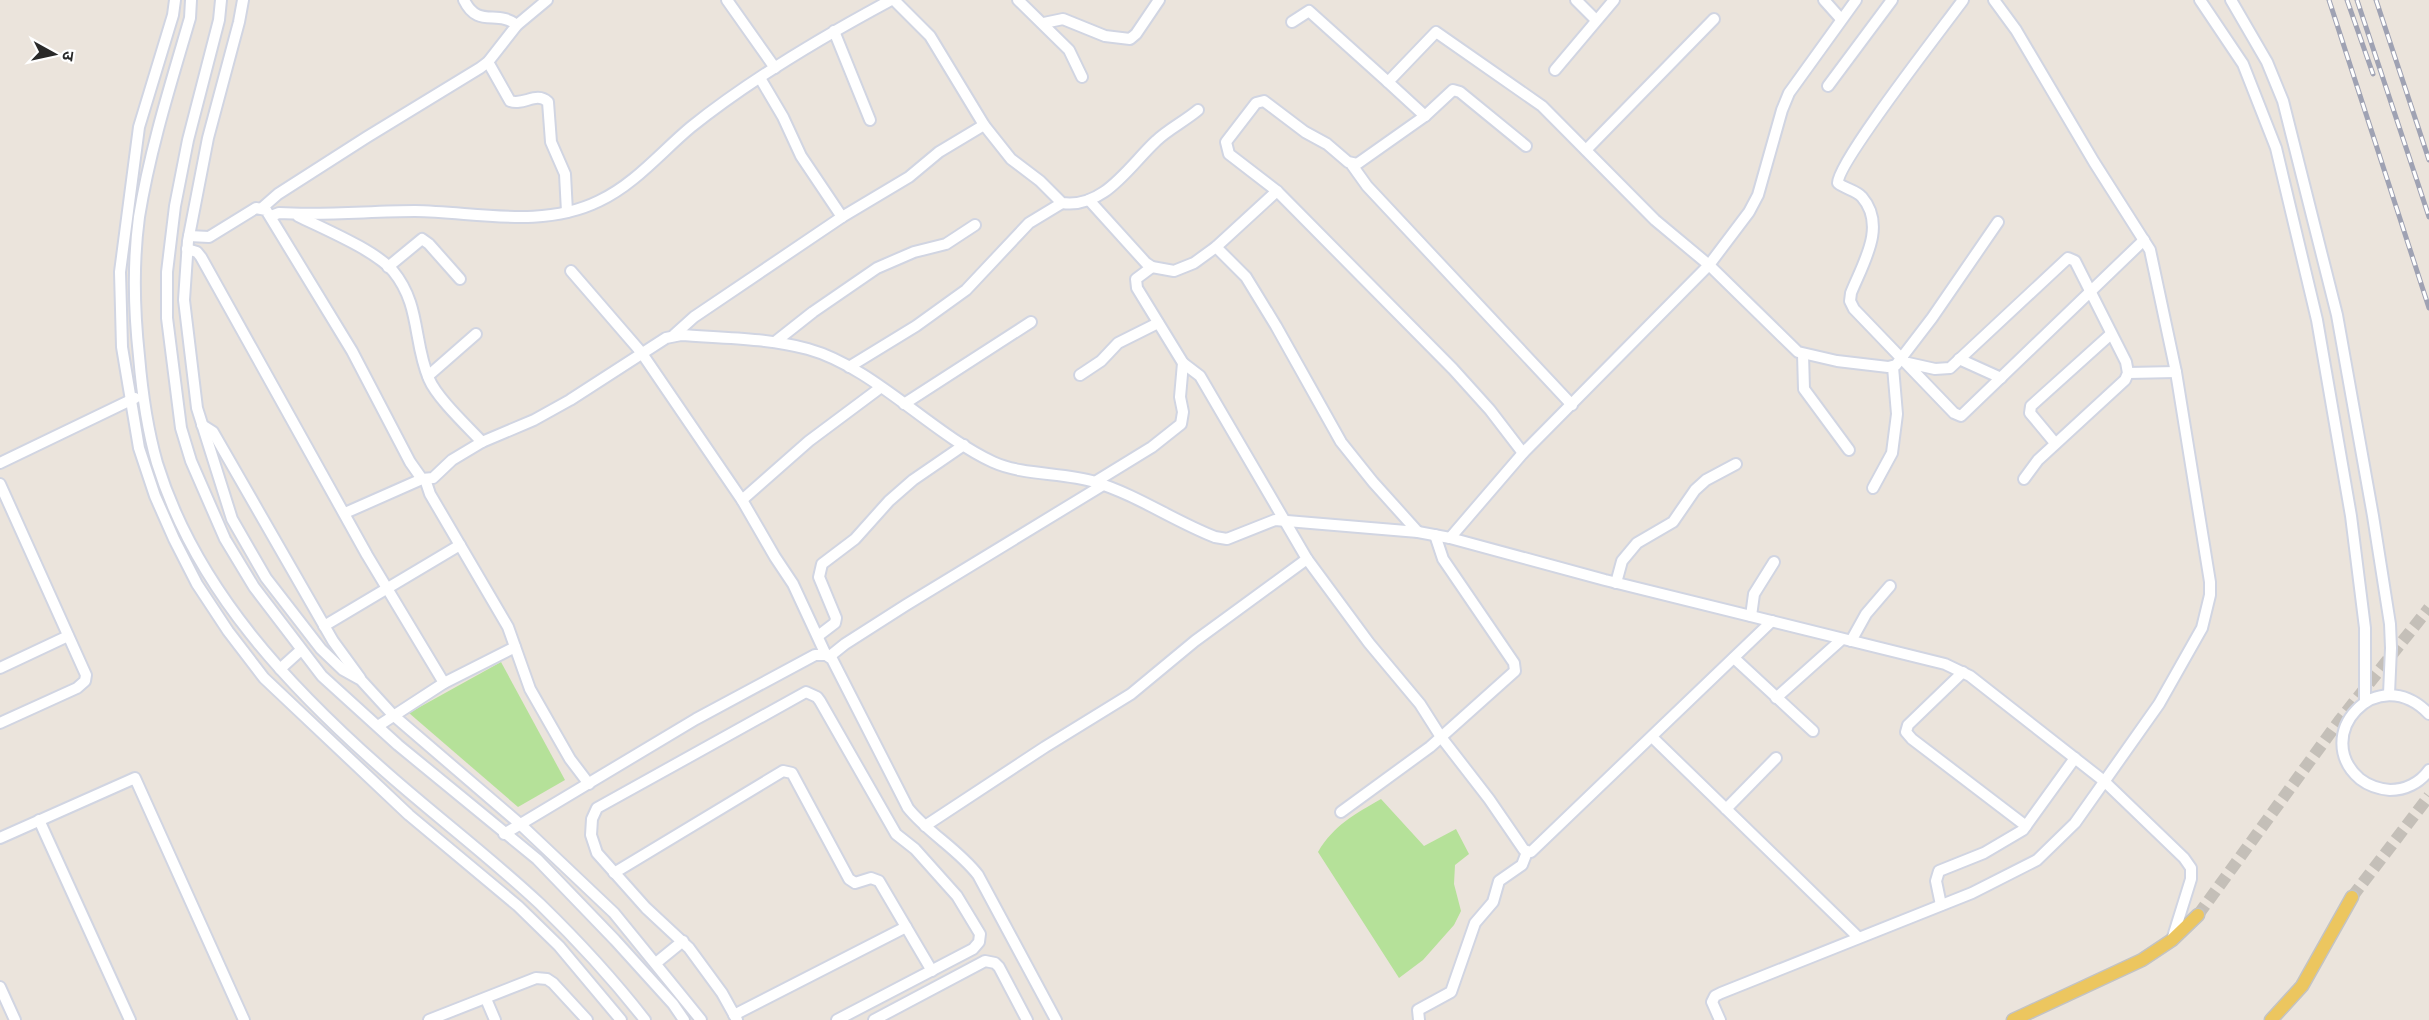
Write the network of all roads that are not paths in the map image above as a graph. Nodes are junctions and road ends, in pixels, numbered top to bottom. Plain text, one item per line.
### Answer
1 (175, 0) edge
2 (191, 0) edge
3 (221, 0) edge
4 (243, 0) edge
5 (464, 0) edge
6 (547, 0) edge
7 (727, 0) edge
8 (892, 0) edge
9 (1018, 0) edge
10 (1159, 0) edge
11 (1576, 0) edge
12 (1614, 0) edge
13 (1824, 0) edge
14 (1856, 0) edge
15 (1892, 0) edge
16 (1963, 0) edge
17 (1994, 0) edge
18 (2200, 0) edge
19 (2231, 0) edge
20 (1596, 20) junction
21 (1714, 20) dead end
22 (1841, 20) junction
23 (1292, 22) dead end
24 (1044, 23) junction
25 (517, 26) junction
26 (834, 31) junction
27 (488, 62) junction
28 (775, 68) junction
29 (1556, 70) dead end
30 (1082, 77) dead end
31 (760, 78) junction
32 (1388, 82) junction
33 (1828, 86) dead end
34 (1198, 110) dead end
35 (1425, 116) junction
36 (870, 120) dead end
37 (984, 124) junction
38 (1526, 146) dead end
39 (1586, 150) junction
40 (1352, 165) junction
41 (1277, 191) junction
42 (1089, 200) junction
43 (1062, 203) junction
44 (262, 208) junction
45 (567, 212) junction
46 (296, 214) junction
47 (270, 216) junction
48 (842, 217) junction
49 (1998, 222) dead end
50 (975, 225) dead end
51 (189, 236) junction
52 (2144, 240) junction
53 (1216, 247) junction
54 (187, 249) junction
55 (1709, 265) junction
56 (388, 267) junction
57 (1152, 267) junction
58 (572, 272) dead end
59 (460, 279) dead end
60 (2090, 293) junction
61 (1031, 322) dead end
62 (1158, 323) junction
63 (2111, 333) junction
64 (476, 334) dead end
65 (674, 335) junction
66 (775, 342) junction
67 (641, 352) junction
68 (1803, 354) junction
69 (1959, 359) junction
70 (1905, 360) junction
71 (1183, 363) junction
72 (849, 367) junction
73 (1893, 367) junction
74 (2176, 372) junction
75 (2128, 373) junction
76 (1080, 375) dead end
77 (428, 376) junction
78 (2001, 378) junction
79 (880, 388) junction
80 (142, 393) junction
81 (130, 402) junction
82 (904, 404) junction
83 (1572, 405) junction
84 (202, 425) junction
85 (482, 442) junction
86 (2055, 443) junction
87 (964, 445) junction
88 (1849, 450) dead end
89 (1523, 453) junction
90 (0, 463) edge
91 (1736, 464) dead end
92 (423, 479) junction
93 (2024, 479) dead end
94 (1099, 483) junction
95 (0, 484) edge
96 (1873, 488) dead end
97 (742, 500) junction
98 (176, 512) junction
99 (345, 513) junction
100 (164, 516) junction
101 (1284, 520) junction
102 (1418, 532) junction
103 (1435, 535) junction
104 (1450, 538) junction
105 (460, 544) junction
106 (1307, 559) junction
107 (1773, 562) dead end
108 (1616, 583) junction
109 (1890, 586) dead end
110 (388, 587) junction
111 (1750, 616) junction
112 (1772, 621) junction
113 (324, 626) junction
114 (68, 636) junction
115 (818, 636) junction
116 (1846, 640) junction
117 (333, 641) junction
118 (516, 647) junction
119 (321, 649) junction
120 (304, 654) junction
121 (828, 656) junction
122 (1734, 658) junction
123 (0, 668) edge
124 (280, 669) junction
125 (1963, 672) junction
126 (361, 680) junction
127 (444, 683) junction
128 (2389, 694) junction
129 (1776, 698) junction
130 (2365, 702) junction
131 (2429, 714) edge
132 (393, 715) junction
133 (0, 723) edge
134 (378, 726) junction
135 (1814, 731) dead end
136 (1441, 737) junction
137 (1652, 737) junction
138 (1776, 758) dead end
139 (2075, 758) junction
140 (2429, 770) edge
141 (2104, 781) junction
142 (589, 784) junction
143 (1726, 809) junction
144 (1341, 812) dead end
145 (39, 820) junction
146 (520, 824) junction
147 (925, 826) junction
148 (2026, 826) junction
149 (504, 834) junction
150 (0, 838) edge
151 (1527, 852) junction
152 (614, 873) junction
153 (2352, 897) tunnel mouth
154 (1941, 905) junction
155 (2198, 915) tunnel mouth
156 (906, 927) junction
157 (1858, 937) junction
158 (2172, 940) junction
159 (683, 941) junction
160 (656, 963) junction
161 (932, 970) junction
162 (0, 987) edge
163 (486, 999) junction
164 (736, 1018) edge
165 (15, 1020) edge
166 (130, 1020) edge
167 (244, 1020) edge
168 (429, 1020) edge
169 (495, 1020) edge
170 (587, 1020) edge
171 (621, 1020) edge
172 (645, 1020) edge
173 (684, 1020) edge
174 (701, 1020) edge
175 (837, 1020) edge
176 (874, 1020) edge
177 (1027, 1020) edge
178 (1056, 1020) edge
179 (1419, 1020) edge
180 (1720, 1020) edge
181 (2013, 1020) edge
182 (2271, 1020) edge

1 - 81 street
2 - 80 street
3 - 120 street
4 - 51 street
5 - 25 street
6 - 25 street
7 - 28 street
8 - 26 street
8 - 37 street
9 - 24 street
10 - 24 street
11 - 20 street
12 - 20 street
13 - 22 street
14 - 22 street
15 - 33 street
16 - 70 street
17 - 52 street
18 - 130 street
19 - 128 street
20 - 29 street
21 - 39 street
22 - 55 street
23 - 32 street
24 - 30 street
25 - 27 street
26 - 28 street
26 - 36 street
27 - 44 street
27 - 45 street
28 - 31 street
31 - 45 street
31 - 48 street
32 - 35 street
32 - 39 street
34 - 42 street
35 - 38 street
35 - 40 street
37 - 43 street
37 - 48 street
39 - 55 street
40 - 41 street
40 - 83 street
41 - 53 street
41 - 89 street
42 - 43 street
42 - 57 street
43 - 72 street
44 - 47 street
44 - 51 street
45 - 46 street
46 - 47 street
46 - 56 street
47 - 92 street
48 - 65 street
49 - 70 street
50 - 66 street
51 - 54 street
52 - 60 street
52 - 74 street
53 - 57 street
53 - 102 street
54 - 84 street
54 - 99 street
55 - 68 street
55 - 83 street
56 - 59 street
56 - 77 street
57 - 62 street
58 - 67 street
60 - 63 street
60 - 69 street
60 - 78 street
61 - 82 street
62 - 71 street
62 - 76 street
63 - 75 street
63 - 86 street
64 - 77 street
65 - 66 street
65 - 67 street
66 - 72 street
67 - 85 street
67 - 97 street
68 - 73 street
68 - 88 street
69 - 70 street
69 - 78 street
70 - 73 street
70 - 78 street
71 - 94 street
71 - 101 street
72 - 79 street
73 - 96 street
74 - 75 street
74 - 141 street
75 - 86 street
77 - 85 street
79 - 82 street
79 - 97 street
80 - 81 street
80 - 98 street
81 - 90 street
81 - 100 street
82 - 87 street
83 - 89 street
84 - 113 street
84 - 119 street
85 - 92 street
86 - 93 street
87 - 94 street
87 - 115 street
89 - 104 street
91 - 108 street
92 - 99 street
92 - 105 street
94 - 101 street
94 - 121 street
95 - 114 street
97 - 115 street
98 - 100 street
98 - 124 street
99 - 110 street
100 - 171 street
101 - 102 street
101 - 106 street
102 - 103 street
103 - 104 street
103 - 136 street
104 - 108 street
105 - 110 street
105 - 118 street
106 - 136 street
106 - 147 street
107 - 111 street
108 - 111 street
109 - 116 street
110 - 113 street
110 - 127 street
111 - 112 street
112 - 116 street
112 - 122 street
113 - 117 street
114 - 123 street
114 - 133 street
115 - 121 street
116 - 125 street
116 - 129 street
117 - 119 street
117 - 126 street
118 - 127 street
118 - 142 street
119 - 120 street
119 - 126 street
120 - 124 street
120 - 134 street
121 - 142 street
121 - 147 street
122 - 129 street
122 - 137 street
124 - 172 street
125 - 139 street
125 - 148 street
126 - 132 street
127 - 132 street
128 - 130 street
128 - 131 street
129 - 135 street
130 - 140 street
132 - 134 street
132 - 146 street
134 - 149 street
136 - 144 street
136 - 151 street
137 - 143 street
137 - 151 street
138 - 143 street
139 - 141 street
139 - 148 street
141 - 154 street
141 - 158 street
142 - 146 street
143 - 157 street
145 - 150 street
145 - 166 street
145 - 167 street
146 - 149 street
146 - 160 street
147 - 178 street
148 - 154 street
149 - 173 street
151 - 179 street
152 - 156 street
152 - 159 street
152 - 161 street
153 - 182 main road
154 - 157 street
155 - 158 main road
156 - 161 street
156 - 164 street
157 - 180 street
158 - 181 main road
159 - 160 street
159 - 164 street
160 - 174 street
161 - 175 street
162 - 165 street
163 - 168 street
163 - 169 street
163 - 170 street
176 - 177 street

